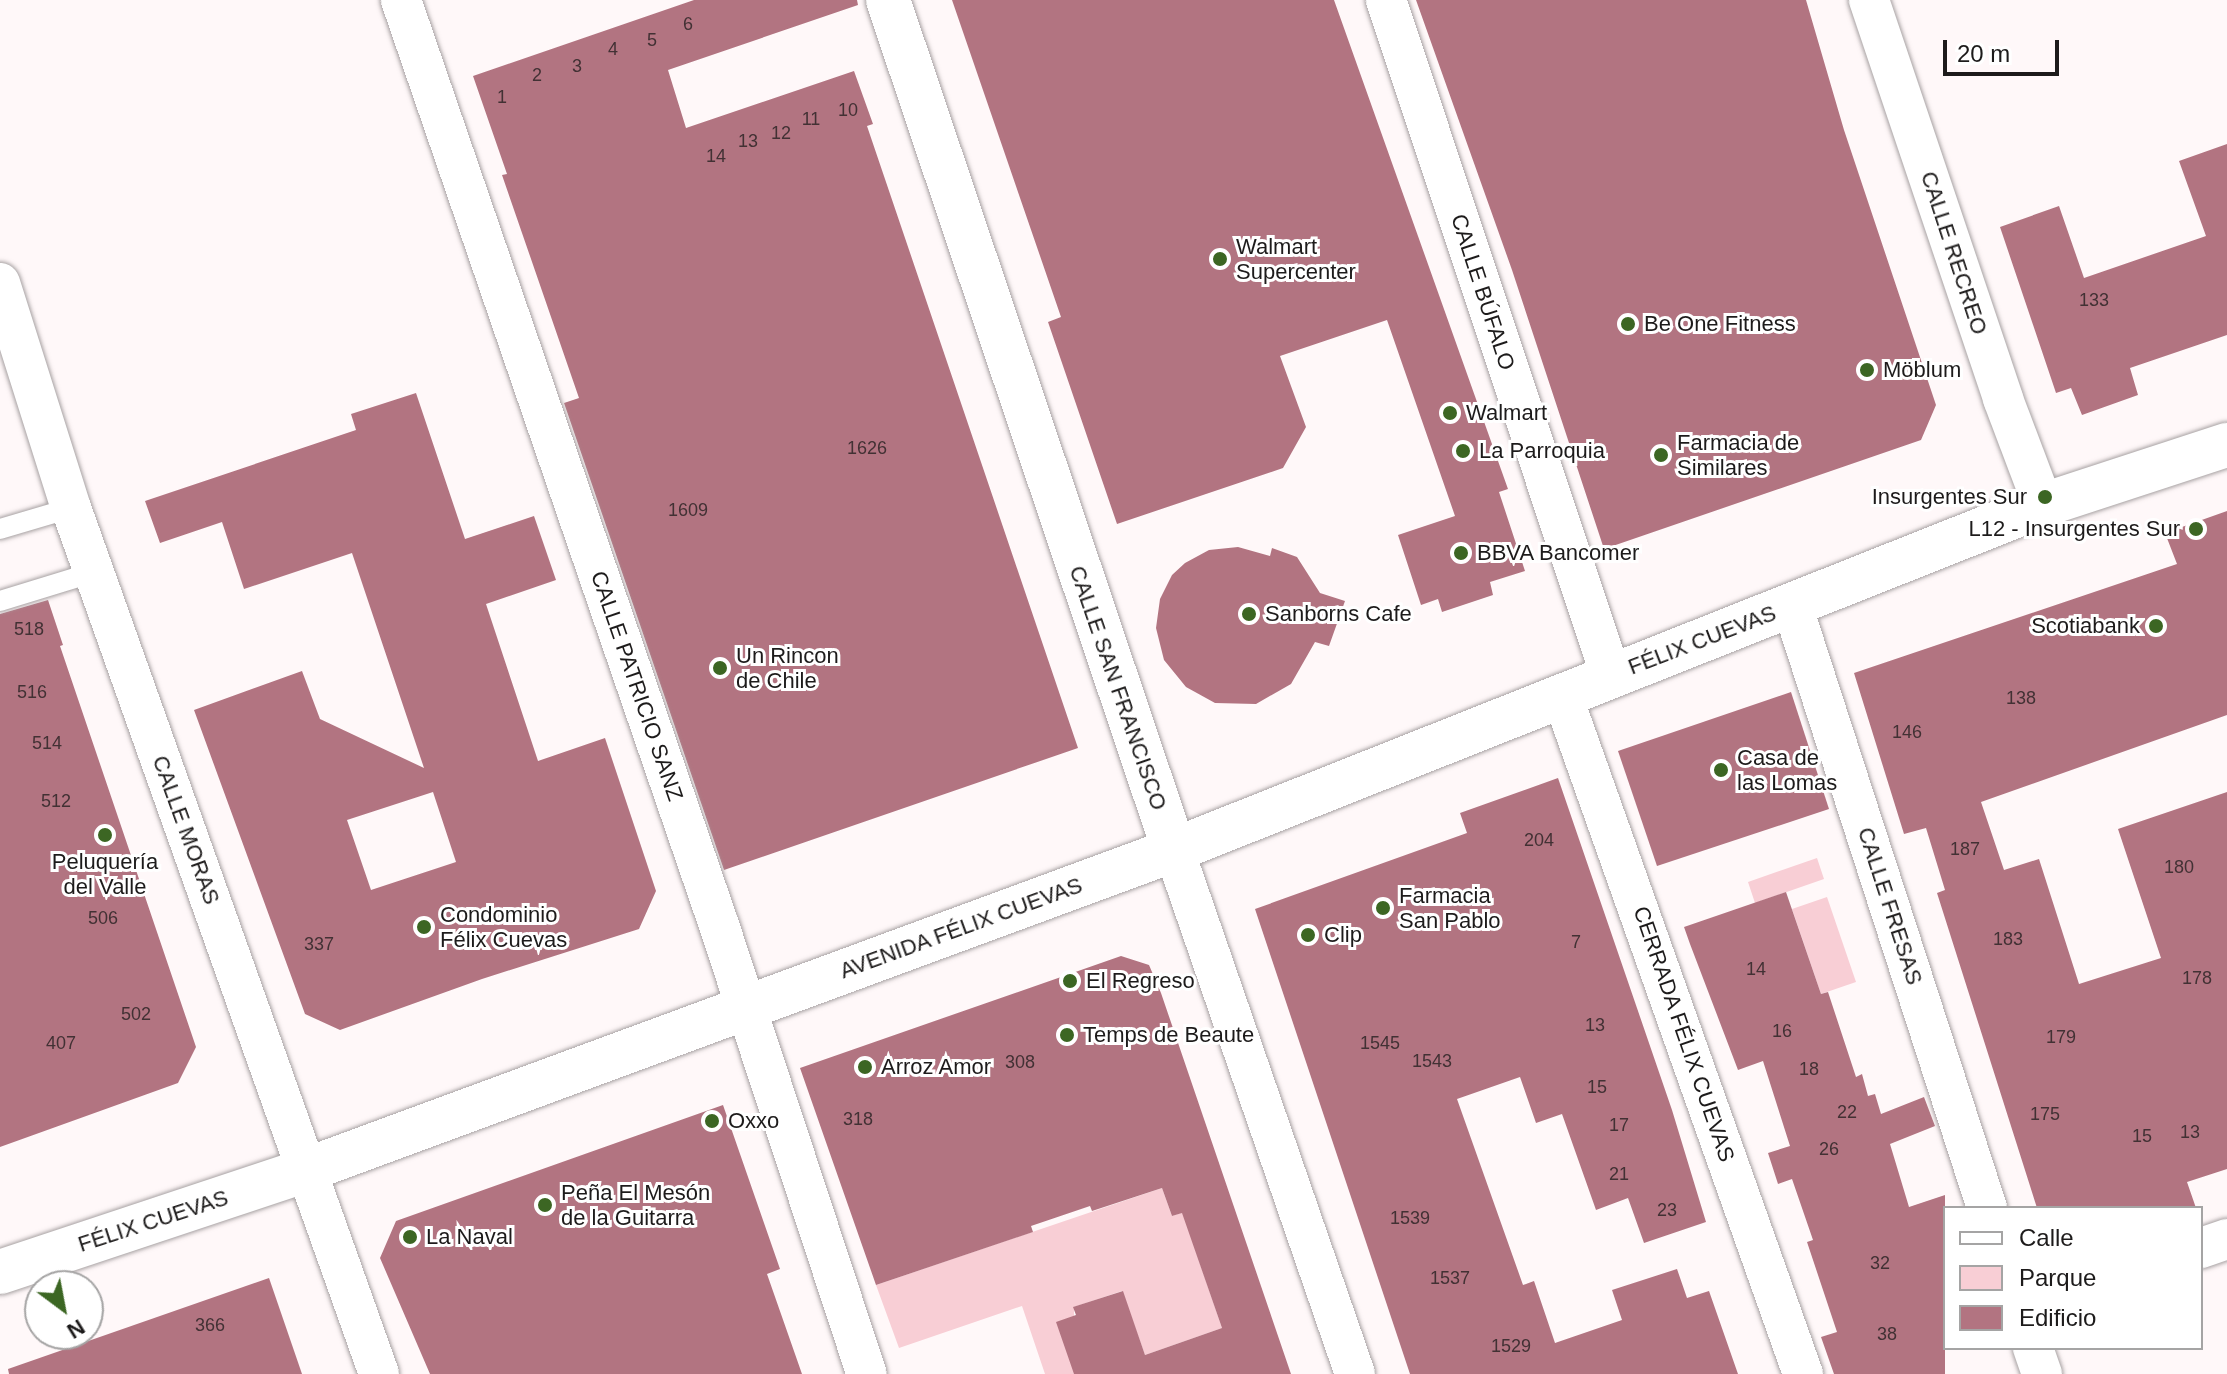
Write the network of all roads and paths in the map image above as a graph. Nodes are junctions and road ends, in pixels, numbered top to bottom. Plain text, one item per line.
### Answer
1 (401, 0) edge
2 (888, 0) edge
3 (1386, 0) edge
4 (1869, 0) edge
5 (0, 283) edge
6 (2227, 445) edge
7 (2043, 505) junction
8 (71, 508) junction
9 (0, 529) edge
10 (94, 572) junction
11 (0, 601) edge
12 (1792, 605) junction
13 (1611, 676) junction
14 (1562, 695) junction
15 (1174, 850) junction
16 (744, 1008) junction
17 (306, 1170) junction
18 (1986, 1206) edge
19 (2227, 1239) edge
20 (2203, 1247) edge
21 (0, 1272) edge
22 (2034, 1350) edge
23 (379, 1374) edge
24 (867, 1374) edge
25 (1355, 1374) edge
26 (1803, 1374) edge
27 (2042, 1374) edge

1 - 16 street, CALLE PATRICIO SANZ
2 - 15 main road, CALLE SAN FRANCISCO
3 - 13 street, CALLE BÚFALO
4 - 7 street, CALLE RECREO
5 - 8 street, CALLE MORAS
6 - 7 main road
7 - 12 main road
8 - 9 lane
8 - 10 street, CALLE MORAS
10 - 11 lane
10 - 17 street, CALLE MORAS
12 - 13 main road, FÉLIX CUEVAS
12 - 18 street, CALLE FRESAS
13 - 14 main road, AVENIDA FÉLIX CUEVAS
14 - 15 main road, AVENIDA FÉLIX CUEVAS
14 - 26 street, CERRADA FÉLIX CUEVAS
15 - 16 main road, AVENIDA FÉLIX CUEVAS
15 - 25 street, CALLE SAN FRANCISCO
16 - 17 main road, AVENIDA FÉLIX CUEVAS
16 - 24 street, CALLE PATRICIO SANZ
17 - 21 main road, FÉLIX CUEVAS
17 - 23 street, CALLE MORAS
19 - 20 street
22 - 27 street

